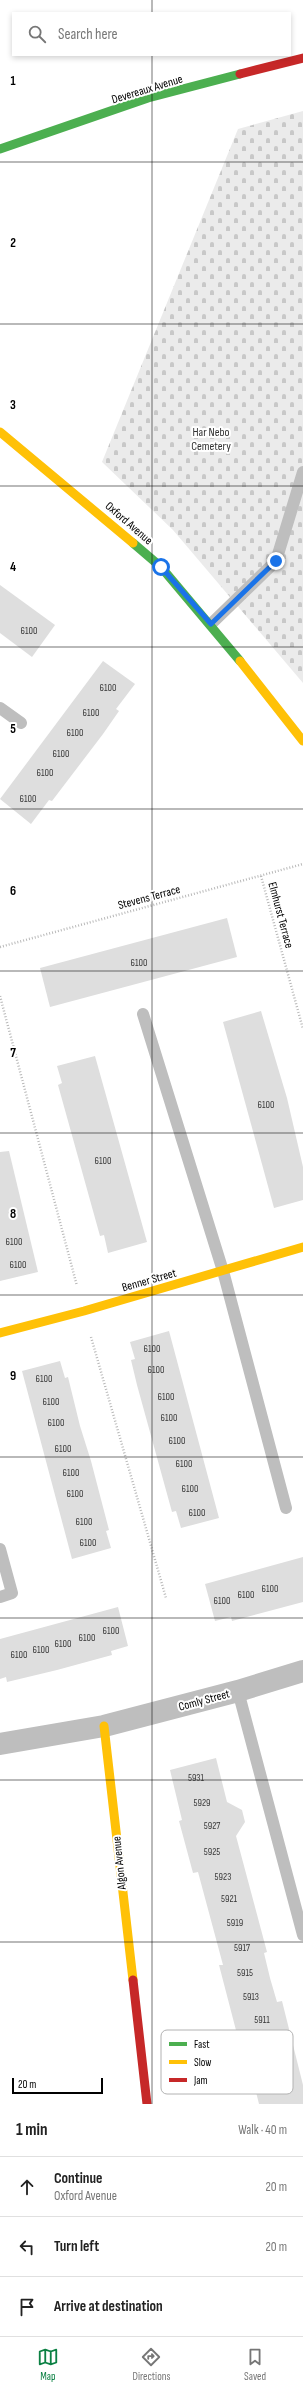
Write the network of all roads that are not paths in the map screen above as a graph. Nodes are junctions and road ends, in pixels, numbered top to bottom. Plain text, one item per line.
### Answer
1 (303, 58) edge
2 (0, 149) edge
3 (0, 432) edge
4 (303, 472) edge
5 (211, 624) junction
6 (0, 708) edge
7 (21, 723) dead end
8 (303, 741) edge
9 (144, 1014) dead end
10 (303, 1247) edge
11 (223, 1271) junction
12 (0, 1333) edge
13 (286, 1508) dead end
14 (0, 1549) edge
15 (0, 1597) edge
16 (303, 1671) edge
17 (238, 1691) junction
18 (104, 1726) junction
19 (0, 1744) edge
20 (303, 1935) edge
21 (147, 2104) edge

1 - 2 main road, Devereaux Avenue
3 - 5 main road, Oxford Avenue
4 - 5 lane
5 - 8 main road, Oxford Avenue
6 - 7 lane
9 - 11 lane
10 - 11 main road, Benner Street
11 - 12 main road, Benner Street
11 - 13 lane
14 - 15 lane
16 - 17 street, Comly Street
17 - 18 street, Comly Street
17 - 20 lane
18 - 19 street
18 - 21 main road, Algon Avenue

